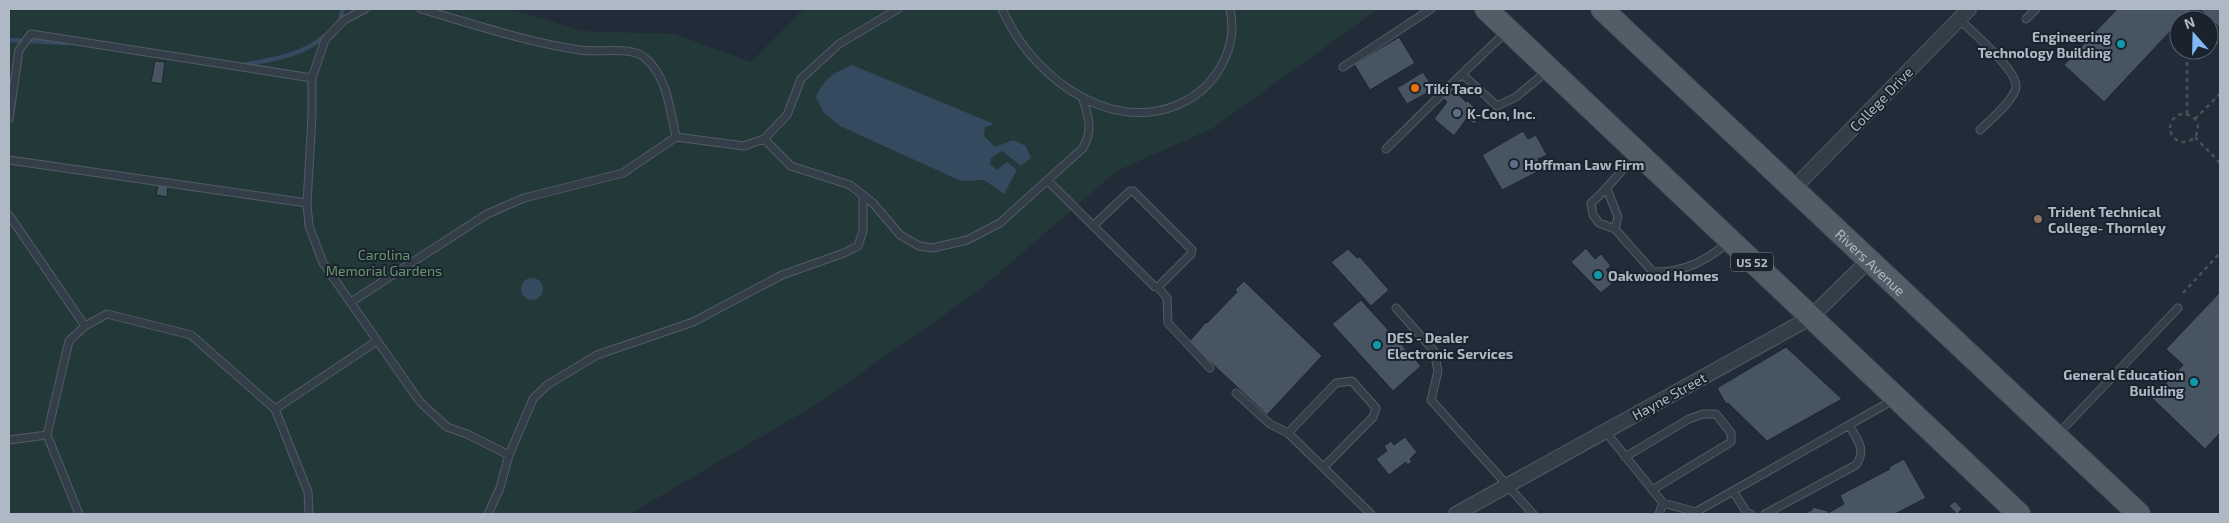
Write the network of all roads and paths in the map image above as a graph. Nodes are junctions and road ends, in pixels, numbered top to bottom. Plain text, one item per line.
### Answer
1 (365, 9) edge
2 (421, 9) edge
3 (898, 9) edge
4 (1002, 9) edge
5 (1230, 9) edge
6 (1431, 9) edge
7 (1486, 9) edge
8 (1602, 9) edge
9 (2036, 9) edge
10 (1964, 14) edge
11 (2026, 19) dead end
12 (1508, 30) junction
13 (2187, 60) edge
14 (1343, 67) dead end
15 (1549, 69) junction
16 (1462, 74) junction
17 (312, 78) junction
18 (2220, 94) edge
19 (1084, 99) junction
20 (2187, 114) junction
21 (9, 119) edge
22 (2194, 119) junction
23 (1980, 130) dead end
24 (676, 137) junction
25 (2194, 137) junction
26 (764, 139) junction
27 (1386, 149) dead end
28 (1638, 153) junction
29 (9, 160) edge
30 (2220, 163) edge
31 (1048, 180) junction
32 (1607, 189) junction
33 (1793, 189) junction
34 (863, 195) junction
35 (307, 203) junction
36 (9, 216) edge
37 (1093, 226) junction
38 (1615, 229) junction
39 (1730, 242) junction
40 (2220, 253) edge
41 (1869, 260) junction
42 (1158, 287) junction
43 (2183, 293) dead end
44 (351, 302) junction
45 (1396, 308) dead end
46 (2178, 308) dead end
47 (1810, 318) junction
48 (85, 326) junction
49 (376, 341) junction
50 (1210, 368) dead end
51 (1236, 393) dead end
52 (1896, 398) junction
53 (275, 409) junction
54 (1849, 425) junction
55 (1605, 431) junction
56 (1288, 433) junction
57 (47, 435) junction
58 (2056, 436) junction
59 (9, 440) edge
60 (509, 455) junction
61 (1626, 457) junction
62 (1324, 468) junction
63 (1506, 486) junction
64 (1652, 490) junction
65 (1733, 491) junction
66 (1663, 503) junction
67 (79, 514) edge
68 (309, 514) edge
69 (488, 514) edge
70 (1371, 514) edge
71 (1456, 514) edge
72 (1533, 514) edge
73 (1659, 514) edge
74 (1751, 514) edge
75 (1765, 514) edge
76 (2019, 514) edge
77 (2139, 514) edge

1 - 17 lane
2 - 24 lane
3 - 26 lane
4 - 19 lane
5 - 19 lane
6 - 14 lane
7 - 12 main road, US 52
8 - 33 main road, Rivers Avenue
9 - 11 lane
10 - 23 lane
10 - 33 street, College Drive
12 - 15 main road, US 52
12 - 16 lane
13 - 20 path
15 - 16 lane
15 - 28 main road, US 52
16 - 27 lane
17 - 21 lane
17 - 35 lane
18 - 22 path
19 - 31 lane
20 - 22 path
20 - 25 path
22 - 25 path
24 - 26 lane
24 - 44 lane
25 - 30 path
26 - 34 lane
28 - 32 lane
28 - 39 main road, US 52
29 - 35 lane
31 - 34 lane
31 - 37 lane
32 - 38 lane
32 - 38 lane
33 - 41 main road, Rivers Avenue
34 - 60 lane
35 - 44 lane
36 - 48 lane
37 - 42 lane
37 - 42 lane
38 - 39 lane
39 - 47 main road, US 52
40 - 43 path
41 - 47 street, Hayne Street
41 - 58 main road, Rivers Avenue
42 - 50 lane
44 - 49 lane
45 - 63 lane
46 - 58 lane
47 - 52 main road, US 52
47 - 55 street, Hayne Street
48 - 53 lane
48 - 57 lane
49 - 53 lane
49 - 60 lane
51 - 56 lane
52 - 54 lane
52 - 76 main road, US 52
53 - 68 lane
54 - 65 lane
54 - 75 lane
55 - 61 lane
55 - 63 street, Hayne Street
56 - 62 lane
56 - 62 lane
57 - 59 lane
57 - 67 lane
58 - 77 main road, Rivers Avenue
60 - 69 lane
61 - 64 lane
61 - 64 lane
62 - 70 lane
63 - 71 street, Hayne Street
63 - 72 lane
64 - 66 lane
65 - 66 lane
65 - 74 lane
66 - 73 lane

